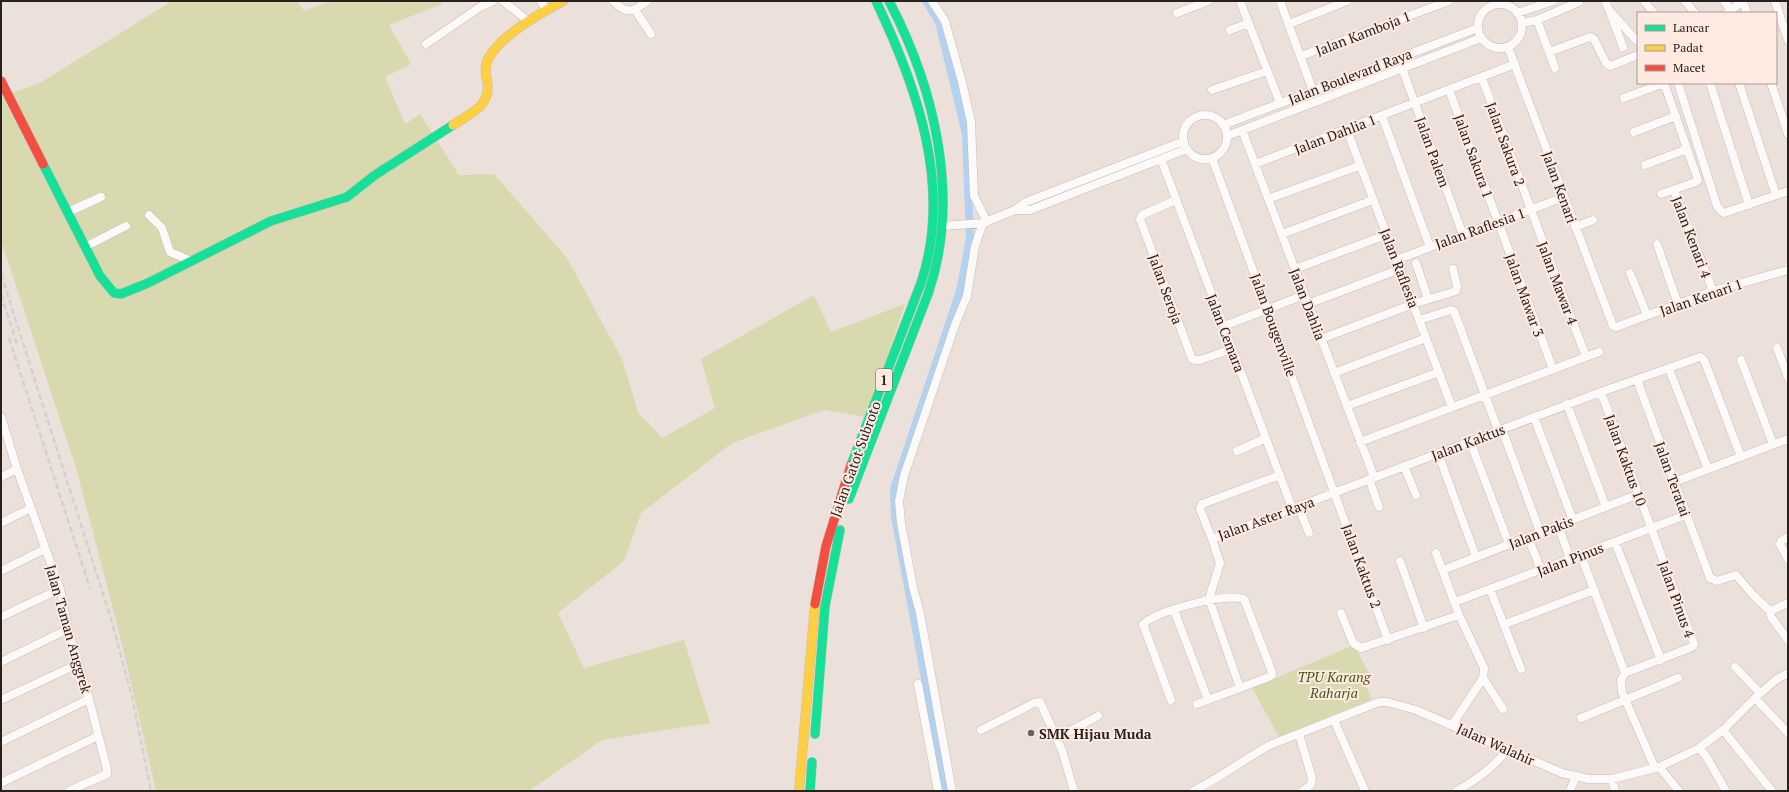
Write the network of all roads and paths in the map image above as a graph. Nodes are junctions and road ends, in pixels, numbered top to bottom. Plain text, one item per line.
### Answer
1 (492, 1) edge
2 (503, 1) edge
3 (541, 1) edge
4 (563, 1) edge
5 (613, 1) edge
6 (646, 1) edge
7 (876, 1) edge
8 (889, 1) edge
9 (932, 1) edge
10 (1208, 1) edge
11 (1240, 1) edge
12 (1280, 1) edge
13 (1347, 1) edge
14 (1449, 1) edge
15 (1553, 1) edge
16 (1605, 1) edge
17 (1644, 1) edge
18 (1685, 1) edge
19 (1724, 1) edge
20 (1743, 1) edge
21 (1775, 1) edge
22 (1579, 2) dead end
23 (1491, 3) edge
24 (546, 10) junction
25 (635, 10) junction
26 (1609, 10) junction
27 (1729, 11) edge
28 (1653, 12) edge
29 (1694, 12) edge
30 (1747, 12) edge
31 (1176, 13) dead end
32 (1517, 13) junction
33 (1537, 20) junction
34 (528, 21) junction
35 (1249, 23) junction
36 (1522, 23) junction
37 (1289, 24) junction
38 (1478, 28) junction
39 (1230, 30) dead end
40 (651, 34) dead end
41 (1481, 38) junction
42 (1636, 40) dead end
43 (1788, 40) edge
44 (426, 44) dead end
45 (1508, 47) junction
46 (1624, 47) dead end
47 (1549, 52) junction
48 (1637, 55) edge
49 (1301, 56) junction
50 (1515, 64) junction
51 (1402, 68) junction
52 (1555, 68) dead end
53 (1267, 71) junction
54 (1482, 78) junction
55 (1, 81) edge
56 (1661, 84) edge
57 (1664, 84) edge
58 (1678, 84) edge
59 (1710, 84) edge
60 (1739, 84) edge
61 (1771, 84) edge
62 (1212, 90) dead end
63 (1449, 90) junction
64 (1313, 91) junction
65 (1624, 98) dead end
66 (1280, 104) junction
67 (1415, 104) junction
68 (1382, 116) junction
69 (1676, 116) junction
70 (1223, 125) junction
71 (1242, 130) junction
72 (1347, 130) junction
73 (1634, 132) dead end
74 (1788, 134) edge
75 (1227, 136) junction
76 (1185, 145) junction
77 (1687, 149) junction
78 (1212, 158) junction
79 (1160, 159) junction
80 (1255, 164) junction
81 (1645, 165) dead end
82 (1356, 167) dead end
83 (1674, 190) junction
84 (1788, 191) edge
85 (1661, 194) dead end
86 (1776, 195) junction
87 (101, 197) dead end
88 (1564, 197) junction
89 (1268, 199) junction
90 (1176, 200) junction
91 (1370, 201) dead end
92 (1749, 205) junction
93 (1015, 210) junction
94 (1531, 210) junction
95 (68, 212) junction
96 (149, 215) dead end
97 (1593, 220) dead end
98 (1498, 222) junction
99 (982, 223) junction
100 (126, 226) dead end
101 (943, 226) junction
102 (1575, 226) junction
103 (1282, 234) junction
104 (1464, 235) junction
105 (1383, 236) dead end
106 (1657, 244) dead end
107 (85, 247) junction
108 (1430, 247) junction
109 (1396, 260) junction
110 (192, 261) junction
111 (1416, 263) dead end
112 (1295, 269) junction
113 (1400, 269) junction
114 (1453, 269) dead end
115 (1788, 270) edge
116 (1630, 273) dead end
117 (1713, 291) junction
118 (1304, 295) junction
119 (1428, 299) junction
120 (1308, 304) junction
121 (1413, 304) junction
122 (1678, 304) junction
123 (1268, 308) junction
124 (1647, 316) junction
125 (1420, 320) junction
126 (1224, 326) junction
127 (1614, 326) joint
128 (1426, 338) junction
129 (1321, 339) junction
130 (1777, 348) dead end
131 (1232, 349) junction
132 (1600, 352) dead end
133 (1586, 357) junction
134 (1741, 360) dead end
135 (1553, 369) junction
136 (1669, 369) junction
137 (1439, 372) junction
138 (1334, 373) junction
139 (1788, 376) edge
140 (1636, 380) junction
141 (1600, 392) junction
142 (1486, 395) junction
143 (1567, 404) junction
144 (1347, 406) junction
145 (1452, 407) junction
146 (1, 417) edge
147 (1534, 417) junction
148 (1500, 430) junction
149 (3, 431) edge
150 (1266, 438) junction
151 (1788, 440) edge
152 (1470, 441) junction
153 (1360, 442) junction
154 (1773, 444) junction
155 (1237, 451) dead end
156 (1438, 453) junction
157 (1741, 457) junction
158 (1404, 466) junction
159 (17, 469) junction
160 (1708, 469) junction
161 (1280, 475) junction
162 (1, 477) edge
163 (1371, 478) junction
164 (1674, 482) junction
165 (1335, 493) junction
166 (1639, 494) junction
167 (1416, 495) dead end
168 (1295, 507) junction
169 (1379, 507) dead end
170 (1606, 507) junction
171 (31, 508) junction
172 (1686, 515) junction
173 (1573, 520) junction
174 (1, 523) edge
175 (1558, 525) junction
176 (1651, 528) junction
177 (1309, 532) dead end
178 (1540, 532) junction
179 (1528, 537) junction
180 (1788, 537) edge
181 (1212, 538) junction
182 (1615, 542) junction
183 (1509, 544) junction
184 (45, 550) junction
185 (1436, 553) dead end
186 (1581, 555) junction
187 (1476, 557) junction
188 (1570, 559) junction
189 (1788, 559) edge
190 (1400, 561) dead end
191 (1443, 570) junction
192 (1541, 570) junction
193 (1, 571) edge
194 (60, 589) junction
195 (1490, 589) junction
196 (1594, 590) junction
197 (1210, 599) junction
198 (1455, 602) junction
199 (1788, 603) edge
200 (1174, 610) junction
201 (1770, 611) junction
202 (1341, 613) dead end
203 (1459, 615) junction
204 (1, 617) edge
205 (1505, 624) junction
206 (1424, 628) junction
207 (68, 629) junction
208 (1388, 640) junction
209 (1788, 640) edge
210 (1661, 660) junction
211 (1, 662) edge
212 (78, 664) junction
213 (1736, 667) dead end
214 (1521, 669) dead end
215 (1625, 673) junction
216 (1788, 673) edge
217 (1483, 678) junction
218 (1678, 678) dead end
219 (918, 684) dead end
220 (1240, 688) junction
221 (1757, 695) junction
222 (89, 699) junction
223 (1624, 699) junction
224 (1, 700) edge
225 (1171, 700) dead end
226 (1208, 700) junction
227 (1197, 704) dead end
228 (1503, 709) dead end
229 (1098, 716) dead end
230 (1581, 718) dead end
231 (1334, 720) junction
232 (1452, 725) junction
233 (981, 730) dead end
234 (1723, 730) junction
235 (1788, 733) edge
236 (1299, 734) junction
237 (98, 736) junction
238 (1057, 738) junction
239 (1, 742) edge
240 (1699, 748) junction
241 (1508, 749) junction
242 (807, 766) junction
243 (1657, 768) junction
244 (1576, 776) junction
245 (1612, 779) junction
246 (1, 782) edge
247 (1469, 789) edge
248 (69, 791) edge
249 (799, 791) edge
250 (810, 791) edge
251 (938, 791) edge
252 (952, 791) edge
253 (1074, 791) edge
254 (1193, 791) edge
255 (1302, 791) edge
256 (1365, 791) edge
257 (1457, 791) edge
258 (1570, 791) edge
259 (1615, 791) edge
260 (1679, 791) edge
261 (1726, 791) edge
262 (1772, 791) edge

1 - 44 street
2 - 34 street
3 - 24 street
4 - 24 main road
5 - 25 street
6 - 25 street
7 - 242 main road, Jalan Gatot Subroto / 1
8 - 101 main road, Jalan Gatot Subroto / 1
9 - 99 street
10 - 31 street
11 - 35 street
12 - 37 street
13 - 37 street
14 - 49 street, Jalan Kamboja 1
15 - 32 street
16 - 26 street
17 - 28 street
18 - 29 street
19 - 27 street
20 - 27 street
20 - 30 street
21 - 43 street
22 - 33 street
23 - 32 street
23 - 38 street
24 - 34 main road
25 - 40 street
26 - 42 street
26 - 46 street
32 - 36 street
33 - 36 street
33 - 47 street
34 - 110 main road
35 - 39 street
35 - 53 street
36 - 45 street
37 - 49 street
38 - 41 street
38 - 64 street, Jalan Boulevard Raya
41 - 45 street
41 - 51 street, Jalan Boulevard Raya
45 - 50 street, Jalan Kenari
47 - 48 street
47 - 52 street
49 - 64 street
50 - 54 street, Jalan Dahlia 1
50 - 88 street, Jalan Kenari
51 - 67 street, Jalan Palem
51 - 71 street, Jalan Boulevard Raya
53 - 62 street
53 - 66 street
54 - 63 street, Jalan Dahlia 1
54 - 94 street, Jalan Sakura 2
55 - 95 main road
56 - 65 street
57 - 69 street, Jalan Kenari 4
58 - 92 street
59 - 92 street
60 - 86 street
61 - 74 street
63 - 67 street, Jalan Dahlia 1
63 - 98 street, Jalan Sakura 1
64 - 66 street, Jalan Boulevard Raya
66 - 70 street, Jalan Boulevard Raya
67 - 68 street, Jalan Dahlia 1
67 - 104 street, Jalan Palem
68 - 72 street, Jalan Dahlia 1
68 - 108 street
69 - 73 street
69 - 77 street, Jalan Kenari 4
70 - 75 street
70 - 76 street
71 - 75 street, Jalan Boulevard Raya
71 - 80 street, Jalan Dahlia
72 - 80 street, Jalan Dahlia 1
72 - 109 street, Jalan Raflesia
75 - 78 street
76 - 78 street
76 - 79 street
76 - 93 street
77 - 81 street
77 - 83 street, Jalan Kenari 4
78 - 123 street, Jalan Bougenville
79 - 90 street, Jalan Cemara
79 - 93 street
80 - 89 street, Jalan Dahlia
82 - 89 street
83 - 85 street
83 - 117 street, Jalan Kenari 4
84 - 86 street
86 - 92 street
87 - 95 street
88 - 94 street, Jalan Raflesia 1
88 - 102 street, Jalan Kenari
89 - 103 street, Jalan Dahlia
90 - 126 street, Jalan Cemara
90 - 131 street, Jalan Seroja
91 - 103 street
93 - 99 street
94 - 98 street, Jalan Raflesia 1
94 - 133 street, Jalan Mawar 4
95 - 107 main road
96 - 110 street
97 - 102 street
98 - 104 street, Jalan Raflesia 1
98 - 135 street, Jalan Mawar 3
99 - 101 street
99 - 252 street
100 - 107 street
101 - 242 main road, Jalan Gatot Subroto / 1
102 - 127 street, Jalan Kenari
103 - 112 street, Jalan Dahlia
104 - 108 street, Jalan Raflesia 1
105 - 112 street
106 - 122 street
107 - 110 main road
108 - 109 street, Jalan Raflesia 1
109 - 113 street, Jalan Raflesia
111 - 119 street
112 - 118 street, Jalan Dahlia
113 - 120 street
113 - 121 street, Jalan Raflesia
114 - 119 street
115 - 117 street, Jalan Kenari 1
116 - 124 street
117 - 122 street, Jalan Kenari 1
118 - 120 street, Jalan Dahlia
118 - 123 street
119 - 121 street
120 - 129 street, Jalan Dahlia
121 - 125 street, Jalan Raflesia
121 - 129 street
122 - 124 street, Jalan Kenari 1
123 - 126 street
123 - 165 street, Jalan Bougenville
124 - 127 street, Jalan Kenari 1
125 - 128 street, Jalan Raflesia
125 - 142 street
126 - 131 street, Jalan Cemara
128 - 137 street, Jalan Raflesia
128 - 138 street
129 - 138 street, Jalan Dahlia
130 - 139 street
131 - 150 street, Jalan Cemara
132 - 133 street
133 - 135 street
134 - 154 street
135 - 142 street
136 - 140 street, Jalan Kaktus
136 - 157 street, Jalan Kaktus
136 - 160 street
137 - 144 street
137 - 145 street, Jalan Raflesia
138 - 144 street, Jalan Dahlia
140 - 141 street, Jalan Kaktus
140 - 164 street, Jalan Teratai
141 - 143 street, Jalan Kaktus
141 - 166 street, Jalan Kaktus 10
142 - 145 street
142 - 148 street
143 - 147 street, Jalan Kaktus
143 - 170 street
144 - 153 street, Jalan Dahlia
145 - 153 street
146 - 149 street, Jalan Taman Anggrek
147 - 148 street, Jalan Kaktus
147 - 173 street
148 - 152 street, Jalan Kaktus
148 - 178 street
149 - 159 street, Jalan Taman Anggrek
150 - 155 street
150 - 161 street, Jalan Cemara
151 - 154 street
152 - 156 street, Jalan Kaktus
152 - 183 street
153 - 163 street, Jalan Dahlia
154 - 157 street
156 - 158 street, Jalan Kaktus
156 - 187 street
157 - 160 street
158 - 163 street, Jalan Kaktus
158 - 167 street
159 - 162 street
159 - 171 street, Jalan Taman Anggrek
160 - 164 street
161 - 168 street, Jalan Cemara
161 - 181 street
163 - 165 street, Jalan Kaktus
163 - 169 street, Jalan Dahlia
164 - 172 street, Jalan Teratai
165 - 168 street, Jalan Aster Raya
165 - 208 street, Jalan Kaktus 2
166 - 170 street, Jalan Pakis
166 - 176 street, Jalan Kaktus 10
168 - 177 street, Jalan Cemara
168 - 181 street, Jalan Aster Raya
170 - 173 street, Jalan Pakis
171 - 174 street
171 - 184 street, Jalan Taman Anggrek
172 - 176 street, Jalan Pinus
172 - 201 street, Jalan Teratai
173 - 175 street, Jalan Pakis
175 - 178 street, Jalan Pakis
175 - 188 street
176 - 182 street, Jalan Pinus
176 - 210 street, Jalan Pinus 4
178 - 179 street, Jalan Pakis
179 - 183 street, Jalan Pakis
179 - 192 street
180 - 189 street
181 - 197 street, Jalan Aster Raya
182 - 186 street, Jalan Pinus
182 - 210 street
183 - 187 street, Jalan Pakis
184 - 193 street
184 - 194 street, Jalan Taman Anggrek
185 - 191 street
186 - 188 street, Jalan Pinus
186 - 196 street
187 - 191 street, Jalan Pakis
188 - 192 street, Jalan Pinus
190 - 206 street
191 - 198 street
192 - 195 street, Jalan Pinus
194 - 204 street
194 - 207 street, Jalan Taman Anggrek
195 - 198 street, Jalan Pinus
195 - 205 street
196 - 205 street
196 - 215 street
197 - 200 street
197 - 220 street
197 - 220 street
198 - 203 street
199 - 201 street
200 - 225 street
200 - 226 street
201 - 209 street
202 - 208 street
203 - 206 street
203 - 217 street
205 - 214 street
206 - 208 street
207 - 211 street
207 - 212 street, Jalan Taman Anggrek
210 - 215 street, Jalan Pinus 4
212 - 222 street, Jalan Taman Anggrek
212 - 224 street
213 - 221 street
215 - 223 street
216 - 221 street, Jalan Walahir
217 - 228 street
217 - 232 street
218 - 223 street
219 - 251 street
220 - 226 street
221 - 234 street, Jalan Walahir
221 - 235 street
222 - 237 street, Jalan Taman Anggrek
222 - 239 street
223 - 230 street
223 - 243 street
226 - 227 street
229 - 238 street
231 - 232 street, Jalan Walahir
231 - 236 street, Jalan Walahir
231 - 256 street
232 - 241 street, Jalan Walahir
233 - 238 street
234 - 240 street, Jalan Walahir
234 - 262 street
236 - 254 street, Jalan Walahir
236 - 255 street
237 - 246 street
237 - 248 street, Jalan Taman Anggrek
238 - 253 street
240 - 243 street, Jalan Walahir
240 - 261 street
241 - 244 street, Jalan Walahir
241 - 247 street
242 - 249 main road, 1
242 - 250 main road, 1
243 - 245 street, Jalan Walahir
243 - 260 street
244 - 245 street, Jalan Walahir
244 - 258 street
245 - 259 street
247 - 257 street

